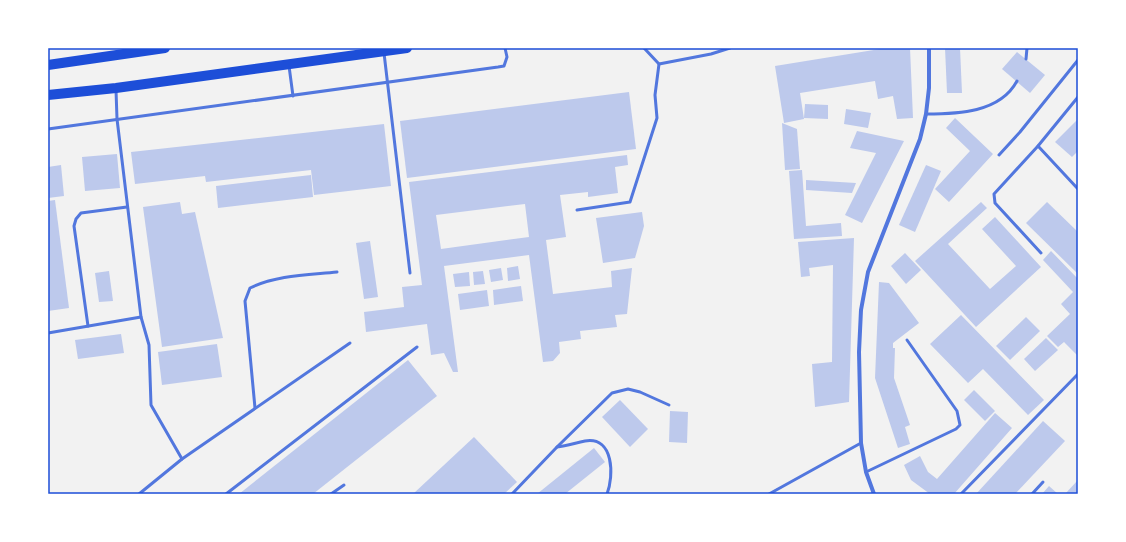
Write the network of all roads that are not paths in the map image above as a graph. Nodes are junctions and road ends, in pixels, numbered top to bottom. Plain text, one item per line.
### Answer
1 (166, 48) edge
2 (407, 48) edge
3 (505, 48) edge
4 (644, 48) edge
5 (730, 48) edge
6 (928, 48) edge
7 (1027, 48) edge
8 (383, 51) junction
9 (1026, 59) dead end
10 (1078, 60) edge
11 (289, 64) junction
12 (659, 64) junction
13 (48, 65) edge
14 (1017, 81) dead end
15 (387, 82) junction
16 (116, 88) junction
17 (48, 95) edge
18 (293, 96) junction
19 (1078, 97) edge
20 (926, 114) junction
21 (117, 119) junction
22 (48, 129) edge
23 (1038, 146) junction
24 (999, 155) dead end
25 (1078, 189) edge
26 (127, 207) junction
27 (577, 210) dead end
28 (1041, 253) dead end
29 (337, 272) dead end
30 (410, 273) dead end
31 (141, 317) junction
32 (88, 326) junction
33 (48, 333) edge
34 (907, 340) dead end
35 (350, 342) dead end
36 (417, 347) dead end
37 (1078, 374) edge
38 (669, 405) dead end
39 (255, 408) junction
40 (861, 443) junction
41 (557, 447) junction
42 (182, 459) junction
43 (866, 472) junction
44 (1043, 482) dead end
45 (344, 485) dead end
46 (139, 494) edge
47 (226, 494) edge
48 (331, 494) edge
49 (512, 494) edge
50 (607, 494) edge
51 (769, 494) edge
52 (874, 494) edge
53 (961, 494) edge
54 (1032, 494) edge

1 - 13 main road
2 - 8 main road
3 - 15 lane
4 - 12 lane
5 - 12 lane
6 - 20 street
7 - 9 lane
8 - 11 main road
8 - 15 lane
10 - 24 lane
11 - 16 main road
11 - 18 lane
12 - 27 lane
14 - 20 lane
15 - 18 lane
15 - 30 lane
16 - 17 main road
16 - 21 lane
18 - 21 lane
19 - 23 lane
20 - 40 street
21 - 22 lane
21 - 26 lane
23 - 25 lane
23 - 28 lane
26 - 31 lane
26 - 32 lane
29 - 39 lane
31 - 32 lane
31 - 42 lane
32 - 33 lane
34 - 43 lane
35 - 39 lane
36 - 47 lane
37 - 53 lane
38 - 41 lane
39 - 42 lane
40 - 43 street
40 - 51 lane
41 - 49 lane
41 - 50 lane
42 - 46 lane
43 - 52 street
44 - 54 lane
45 - 48 lane

